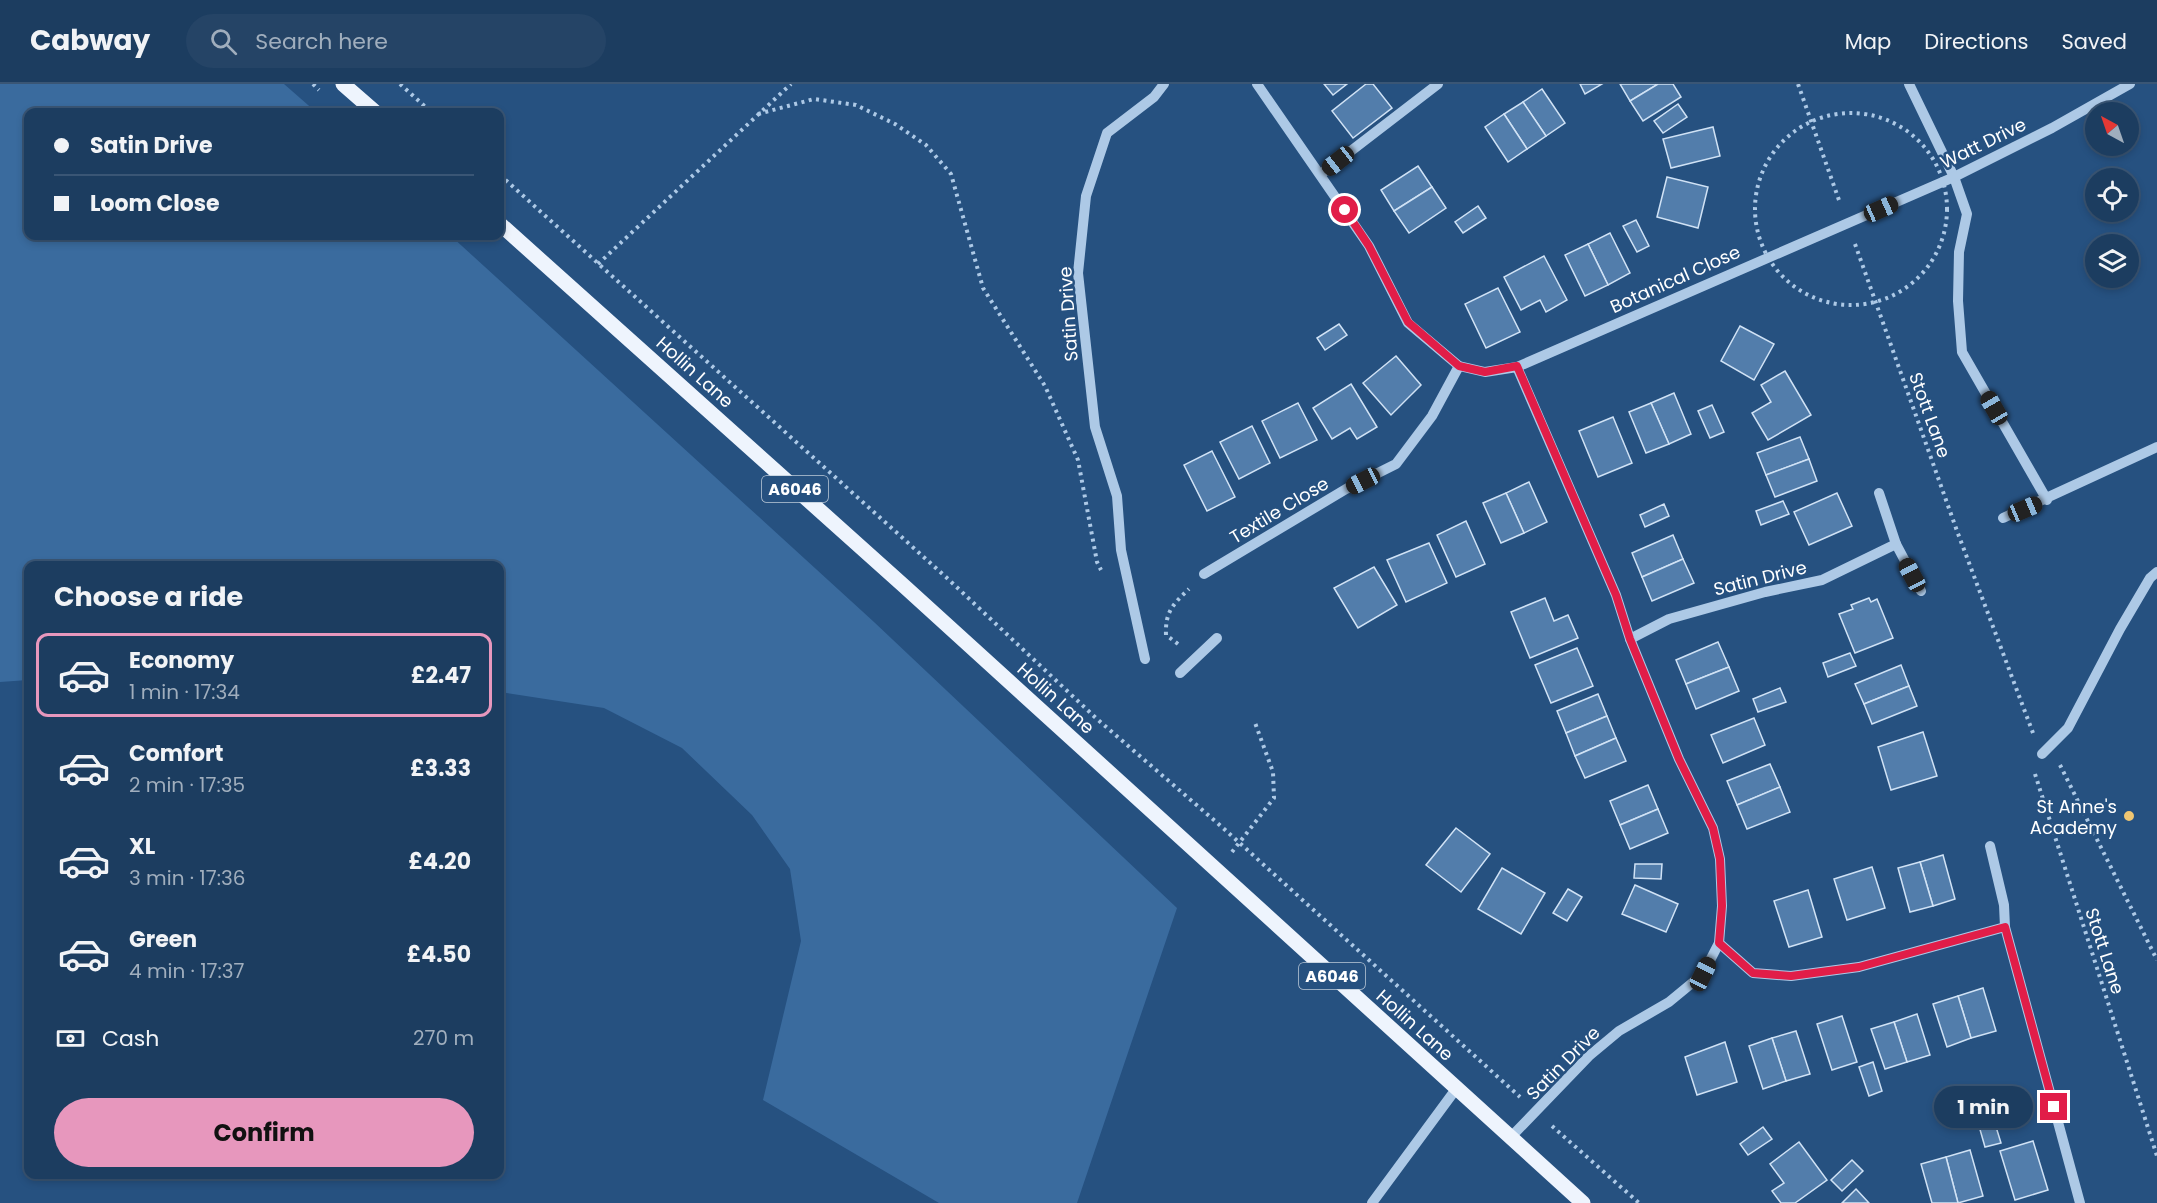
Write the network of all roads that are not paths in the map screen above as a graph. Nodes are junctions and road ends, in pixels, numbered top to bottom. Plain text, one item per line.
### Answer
1 (343, 84) edge
2 (1164, 84) edge
3 (1257, 84) edge
4 (1438, 84) edge
5 (1909, 84) edge
6 (2130, 84) edge
7 (370, 108) edge
8 (1321, 174) junction
9 (1954, 177) junction
10 (1848, 224) joint
11 (504, 228) edge
12 (1459, 366) junction
13 (1517, 366) junction
14 (2157, 447) edge
15 (1879, 494) dead end
16 (2047, 500) junction
17 (2003, 518) dead end
18 (1896, 544) junction
19 (2157, 572) edge
20 (1204, 574) road end
21 (1921, 591) dead end
22 (1217, 638) dead end
23 (1630, 639) junction
24 (1145, 660) dead end
25 (1180, 673) dead end
26 (2042, 754) road end
27 (1990, 846) dead end
28 (2005, 927) junction
29 (1719, 943) junction
30 (1456, 1089) junction
31 (1510, 1138) junction
32 (1372, 1203) edge
33 (1583, 1203) edge
34 (2080, 1203) edge

1 - 7 main road
2 - 24 street, Satin Drive
3 - 8 street
4 - 8 street
5 - 9 street
6 - 9 street, Watt Drive
8 - 12 street
9 - 10 street, Watt Drive
9 - 16 street
10 - 13 street, Botanical Close
11 - 30 main road, Hollin Lane / A6046
12 - 13 street
12 - 20 street, Textile Close
13 - 23 street, Satin Drive
14 - 16 street
15 - 18 street
16 - 17 street
18 - 21 street
18 - 23 street, Satin Drive
19 - 26 street
22 - 25 street
23 - 29 street, Satin Drive
27 - 28 street
28 - 29 street
28 - 34 street
29 - 31 street, Satin Drive
30 - 31 main road, Hollin Lane / A6046
30 - 32 street
31 - 33 main road, Hollin Lane / A6046

